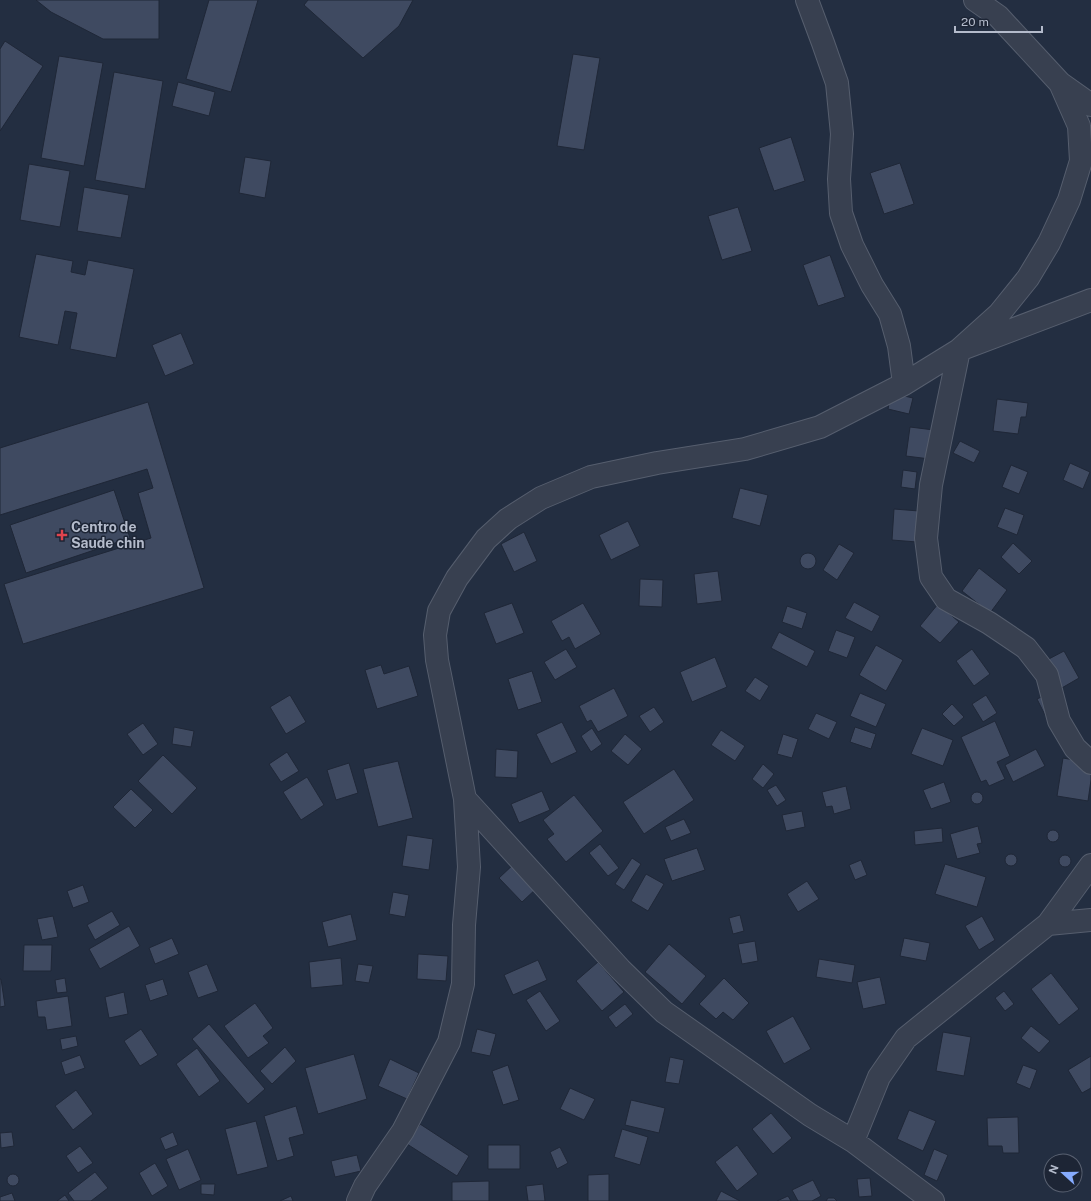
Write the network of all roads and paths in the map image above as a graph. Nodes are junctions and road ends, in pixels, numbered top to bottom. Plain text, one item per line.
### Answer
1 (807, 0) edge
2 (975, 0) edge
3 (1060, 83) junction
4 (1091, 105) edge
5 (1091, 300) edge
6 (959, 350) junction
7 (904, 384) junction
8 (1091, 763) edge
9 (465, 798) junction
10 (1091, 865) edge
11 (1091, 920) edge
12 (1048, 924) junction
13 (853, 1141) junction
14 (358, 1201) edge
15 (933, 1201) edge

1 - 7 street
2 - 3 street
3 - 4 street
3 - 6 street
5 - 6 street
6 - 7 street
6 - 8 street
7 - 9 street
9 - 13 street
9 - 14 street
10 - 12 street
11 - 12 street
12 - 13 street
13 - 15 street

